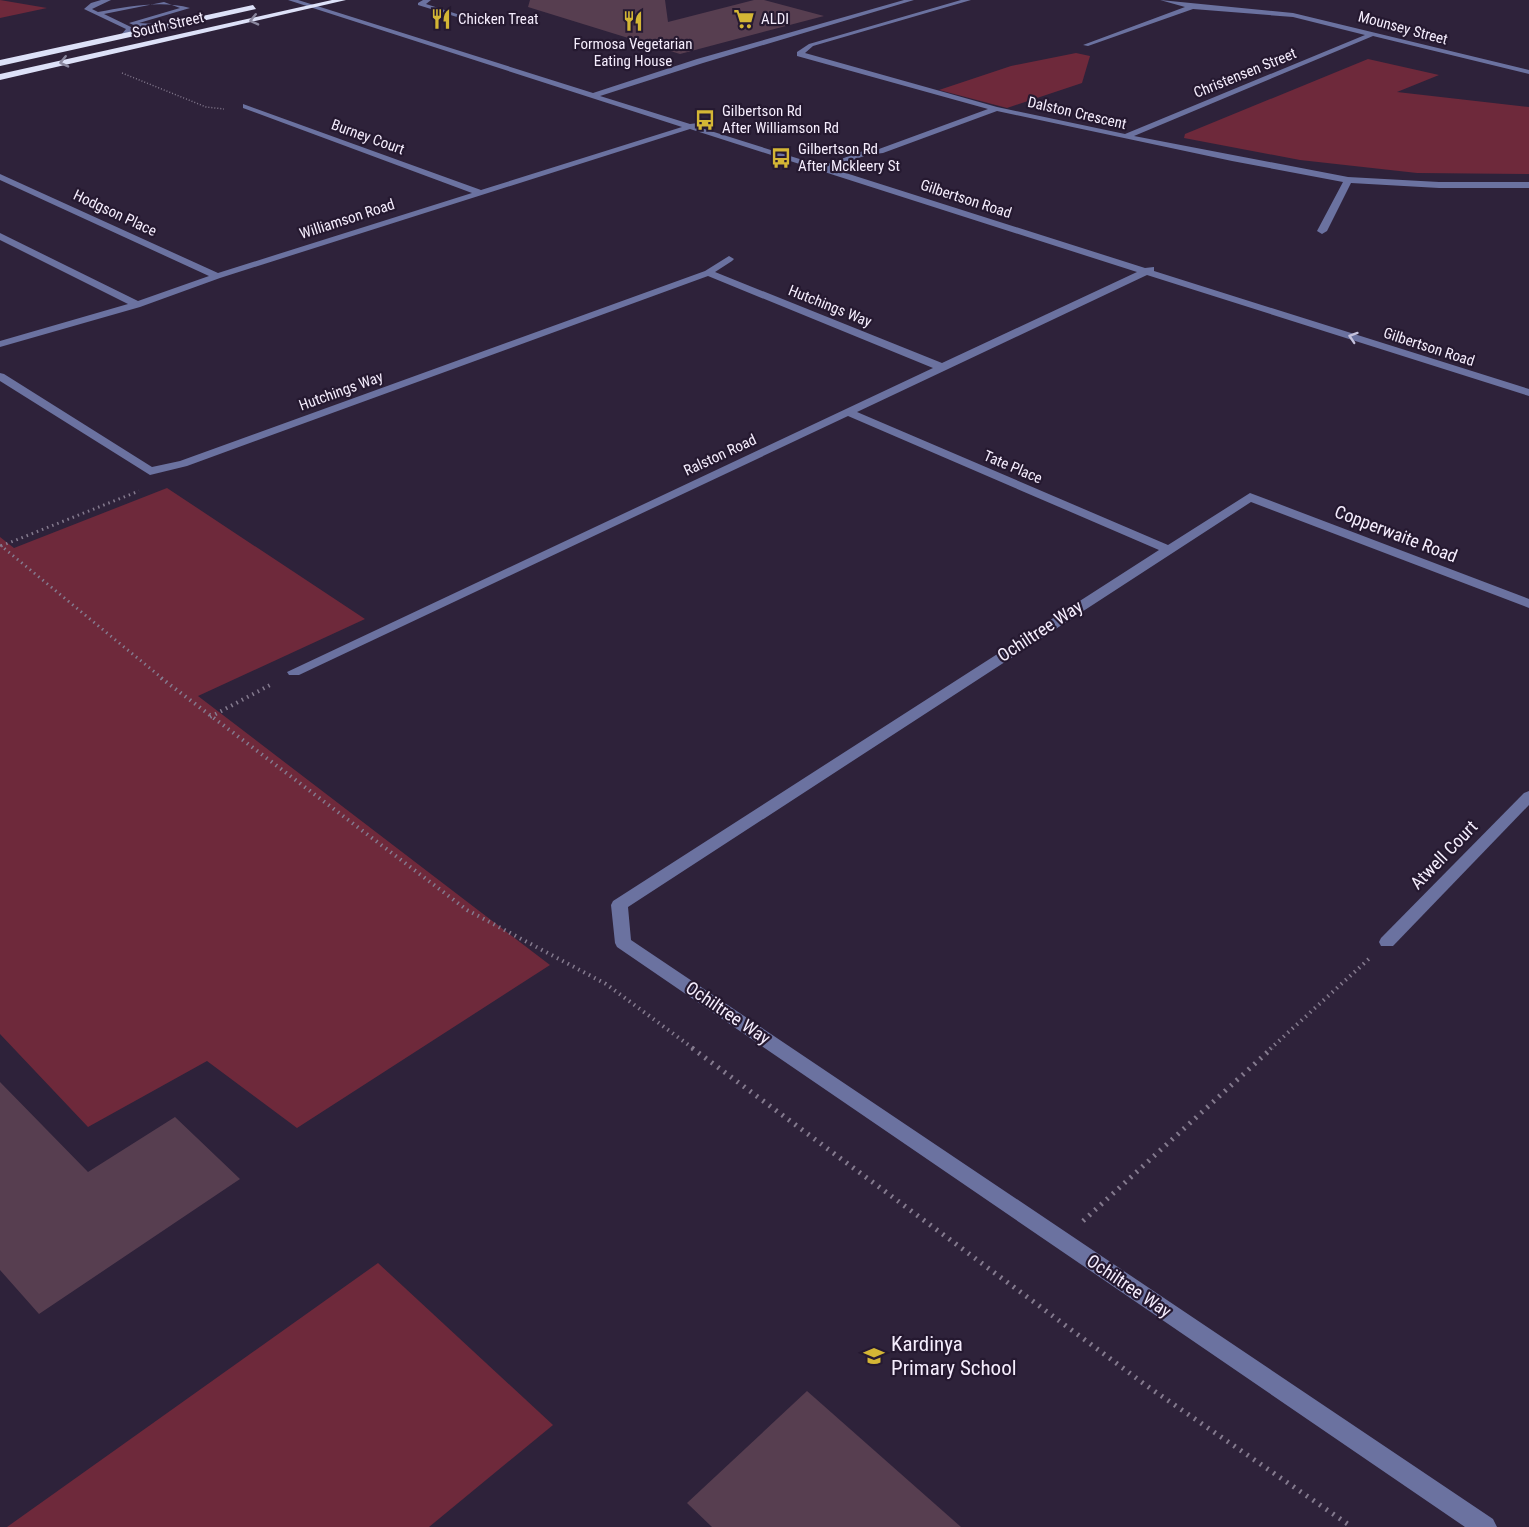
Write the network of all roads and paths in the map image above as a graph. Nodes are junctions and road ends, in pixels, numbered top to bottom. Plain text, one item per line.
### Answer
1 (107, 0) edge
2 (140, 0) edge
3 (164, 0) edge
4 (291, 0) edge
5 (342, 0) edge
6 (428, 0) edge
7 (911, 0) edge
8 (968, 0) edge
9 (1162, 0) edge
10 (325, 1) edge
11 (175, 3) junction
12 (119, 4) junction
13 (261, 5) dead end
14 (184, 6) junction
15 (128, 7) junction
16 (311, 7) junction
17 (1192, 7) junction
18 (138, 11) junction
19 (93, 12) junction
20 (147, 14) junction
21 (156, 15) junction
22 (105, 18) junction
23 (113, 21) junction
24 (485, 24) dead end
25 (167, 26) junction
26 (1375, 33) junction
27 (124, 35) junction
28 (766, 42) junction
29 (1086, 45) dead end
30 (784, 47) dead end
31 (794, 49) dead end
32 (803, 52) junction
33 (0, 63) edge
34 (114, 70) dead end
35 (1529, 72) edge
36 (0, 77) edge
37 (606, 92) junction
38 (595, 95) junction
39 (246, 106) joint
40 (996, 109) junction
41 (703, 122) junction
42 (692, 126) junction
43 (1124, 137) junction
44 (879, 152) junction
45 (845, 167) junction
46 (834, 168) junction
47 (0, 177) edge
48 (1348, 180) junction
49 (1529, 185) edge
50 (1518, 186) junction
51 (1529, 191) edge
52 (481, 193) junction
53 (1322, 231) dead end
54 (0, 236) edge
55 (729, 259) dead end
56 (1153, 268) junction
57 (708, 273) junction
58 (217, 276) junction
59 (137, 304) junction
60 (0, 344) edge
61 (941, 366) junction
62 (0, 376) edge
63 (1529, 383) edge
64 (1529, 393) edge
65 (848, 412) junction
66 (164, 468) junction
67 (1250, 497) joint
68 (0, 545) edge
69 (1167, 549) junction
70 (1529, 604) edge
71 (294, 672) joint
72 (210, 717) junction
73 (1529, 796) edge
74 (1387, 942) joint
75 (1062, 1241) junction
76 (1352, 1527) edge
77 (1485, 1527) edge

1 - 12 street
1 - 19 street
2 - 12 street
3 - 11 street
3 - 15 street
4 - 16 street, Gilbertson Road
5 - 10 highway, South Street
6 - 24 street
7 - 28 street
8 - 32 street
9 - 17 street, Mounsey Street
10 - 16 highway, South Street
10 - 37 street, Gilbertson Road
11 - 14 street
11 - 18 street
12 - 15 street
12 - 19 street
13 - 25 highway, South Street
14 - 20 street
14 - 21 street
15 - 18 street
15 - 19 street
16 -> 36 highway, South Street
16 - 38 street, Gilbertson Road
17 - 26 street, Mounsey Street
17 - 29 street
18 - 20 street
18 - 22 street
19 - 22 street
20 - 21 street
20 - 23 street
21 - 25 street
22 - 23 street
23 - 27 street
25 - 27 highway, South Street
26 - 35 street, Mounsey Street
26 - 43 street, Christensen Street
27 - 33 highway, South Street
28 - 30 street
28 - 37 street
31 - 32 street, Dalston Crescent
32 - 40 street, Dalston Crescent
34 - 39 path
37 - 38 street
37 - 41 street, Gilbertson Road
38 - 42 street, Gilbertson Road
39 - 52 street, Burney Court
40 - 43 street, Dalston Crescent
40 - 44 street
41 - 42 street, Williamson Road
41 - 46 street, Gilbertson Road
42 - 46 street, Gilbertson Road
42 - 52 street, Williamson Road
43 - 48 street, Dalston Crescent
44 - 45 street
44 - 46 street
45 - 46 street, Gilbertson Road
45 - 56 street, Gilbertson Road
46 - 56 street, Gilbertson Road
47 - 58 street, Hodgson Place
48 - 50 street, Dalston Crescent
48 - 53 street
49 - 50 street, Dalston Crescent
50 - 51 street
52 - 58 street, Williamson Road
54 - 59 street
55 - 57 street, Hutchings Way
56 - 61 street, Ralston Road
56 - 63 street, Gilbertson Road
64 -> 56 street, Gilbertson Road
57 - 61 street, Hutchings Way
57 - 66 street, Hutchings Way
58 - 59 street, Williamson Road
59 - 60 street, Williamson Road
61 - 65 street, Ralston Road
62 - 66 street, Hutchings Way
65 - 69 street, Tate Place
65 - 71 street, Ralston Road
66 - 68 path
67 - 69 street, Ochiltree Way
67 - 70 street, Copperwaite Road
68 - 72 path
69 - 75 street, Ochiltree Way
71 - 72 path
72 - 76 path
73 - 74 street, Atwell Court
74 - 75 path
75 - 77 street, Ochiltree Way

